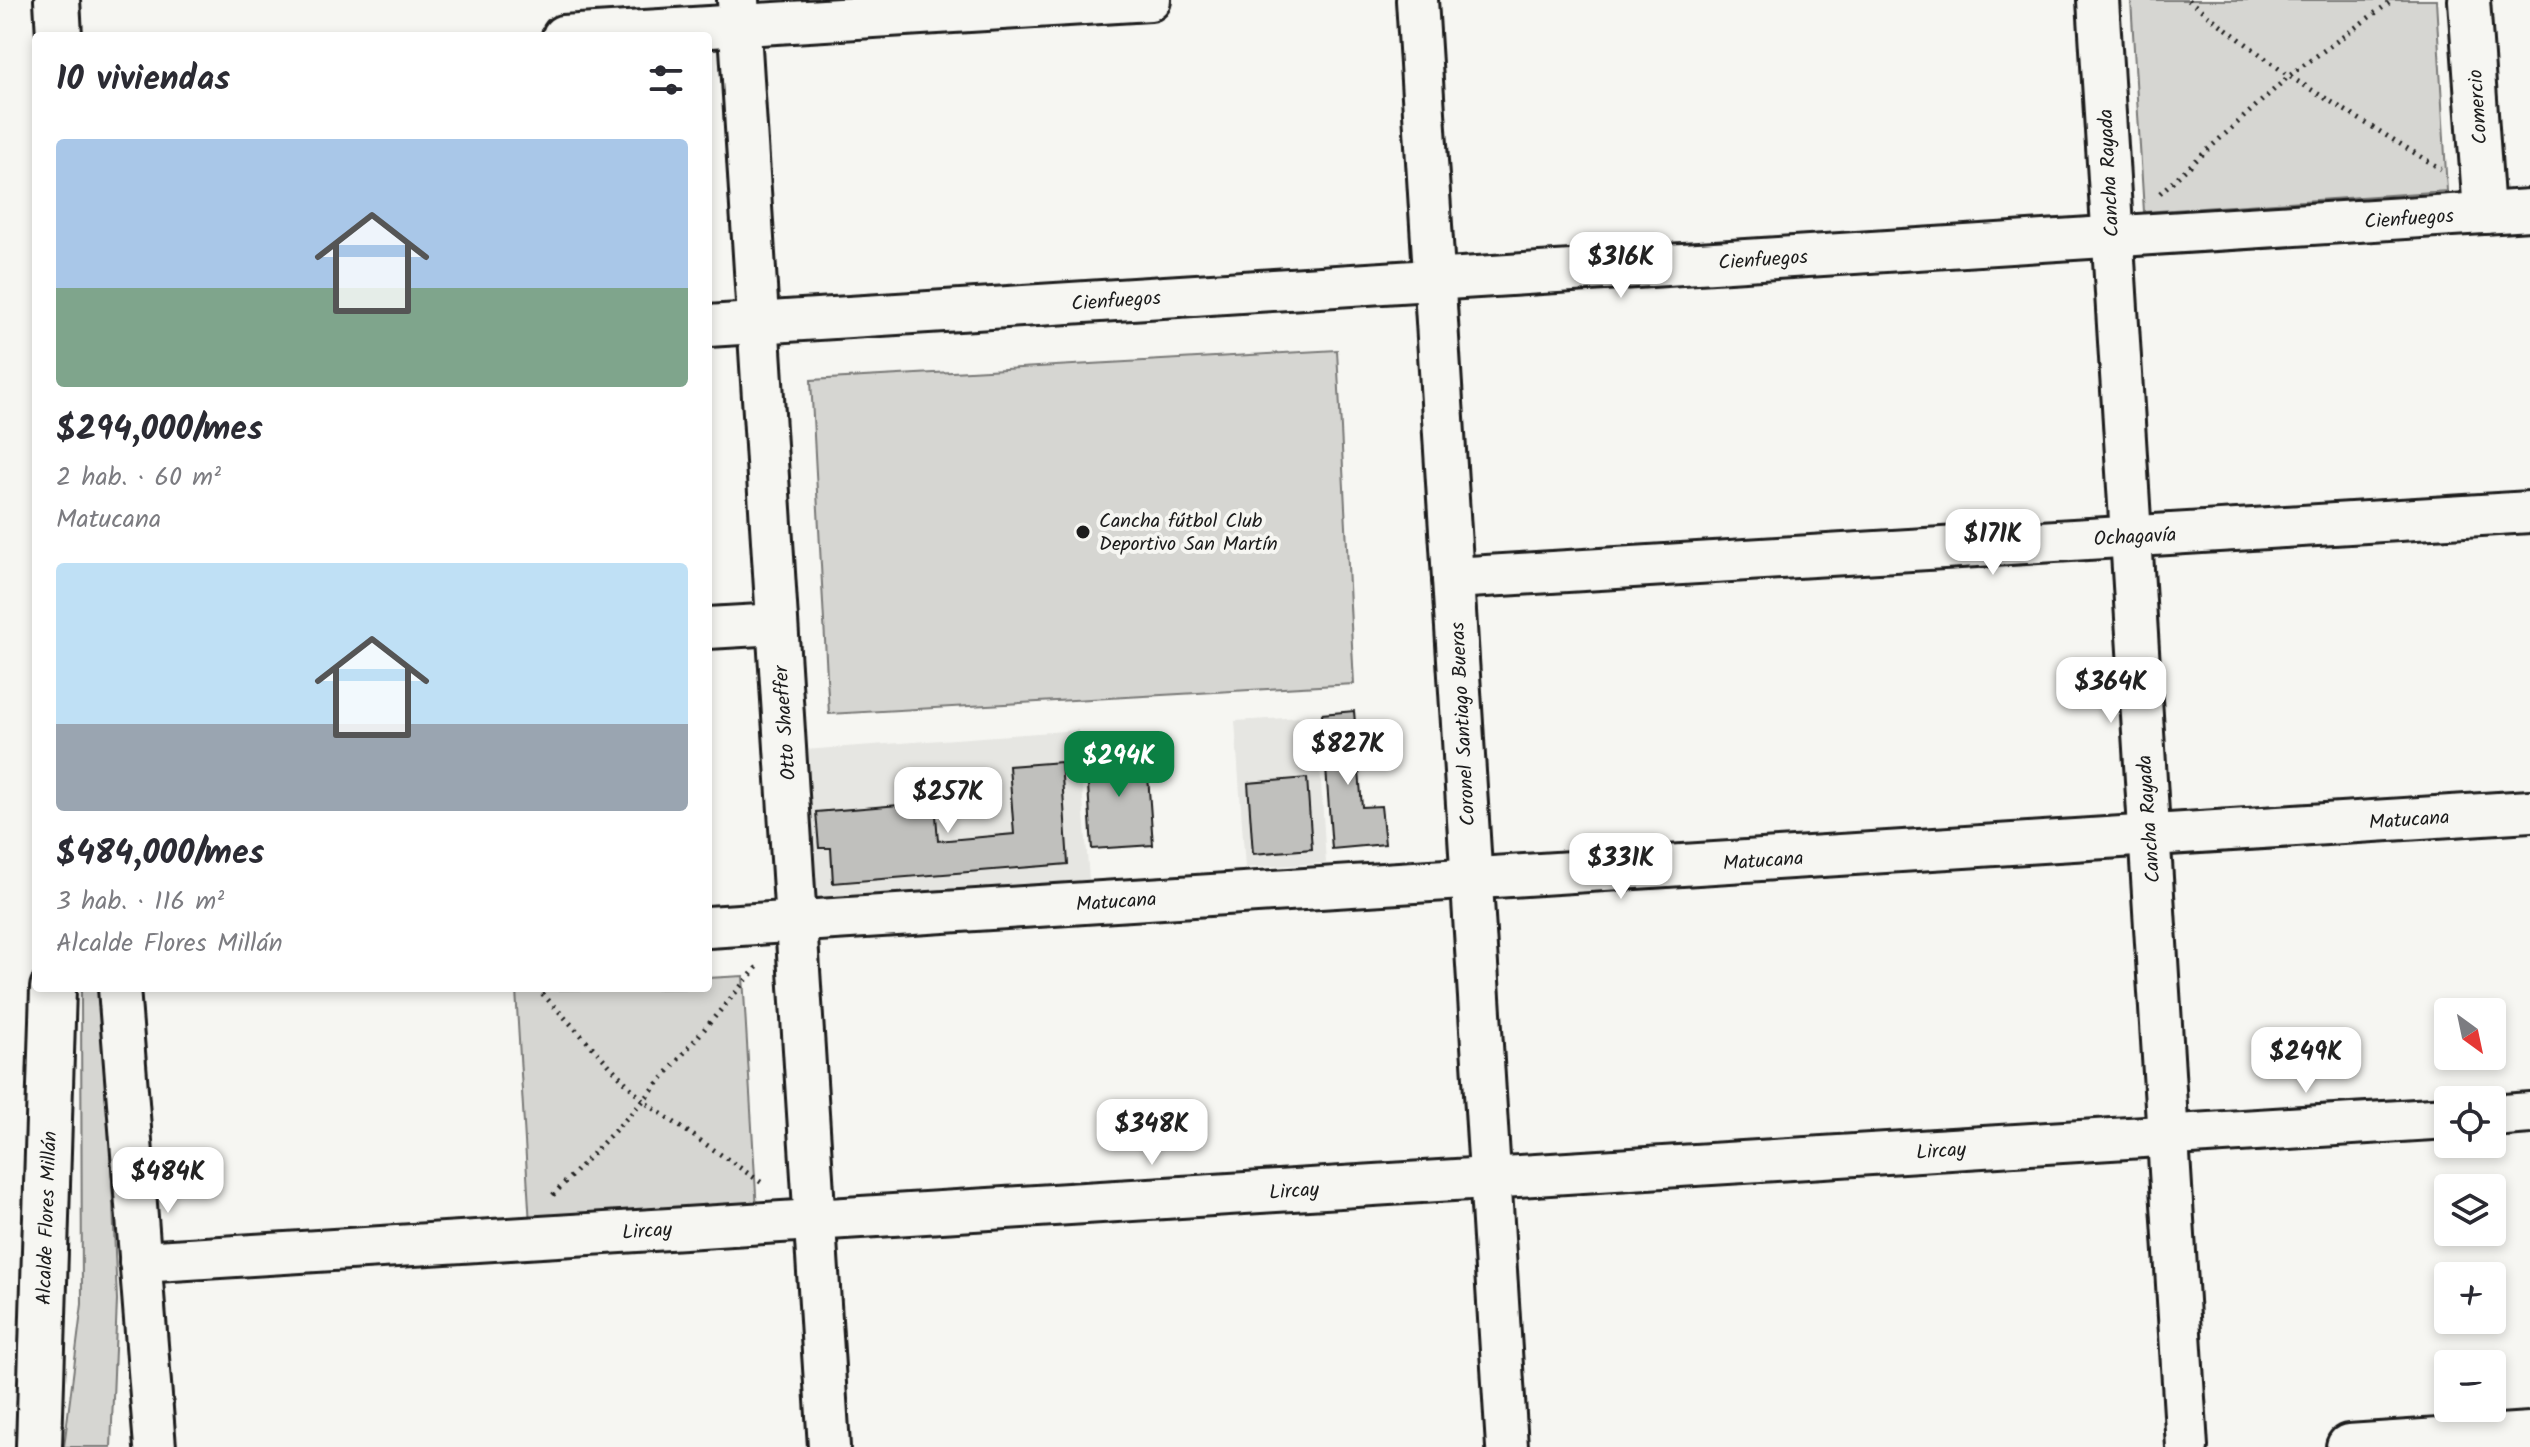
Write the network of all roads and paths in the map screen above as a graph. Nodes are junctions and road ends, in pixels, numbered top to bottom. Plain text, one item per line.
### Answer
1 (57, 0) edge
2 (1150, 0) edge
3 (1417, 0) edge
4 (2098, 0) edge
5 (2188, 0) edge
6 (2393, 0) edge
7 (2469, 0) edge
8 (739, 13) edge
9 (59, 32) edge
10 (594, 32) edge
11 (2289, 76) junction
12 (2159, 194) dead end
13 (2484, 204) junction
14 (2530, 210) edge
15 (2112, 237) junction
16 (1434, 280) junction
17 (759, 322) junction
18 (712, 326) edge
19 (2530, 512) edge
20 (2131, 537) junction
21 (1453, 578) junction
22 (777, 624) junction
23 (712, 628) edge
24 (2530, 811) edge
25 (2149, 835) junction
26 (1471, 878) junction
27 (796, 921) junction
28 (712, 927) edge
29 (53, 992) edge
30 (119, 992) edge
31 (541, 992) edge
32 (643, 1101) junction
33 (2530, 1113) edge
34 (2506, 1115) edge
35 (2434, 1119) edge
36 (2168, 1135) junction
37 (1489, 1178) junction
38 (815, 1220) junction
39 (510, 1239) junction
40 (140, 1262) junction
41 (2530, 1435) edge
42 (2454, 1444) edge
43 (39, 1447) edge
44 (155, 1447) edge
45 (829, 1447) edge
46 (1507, 1447) edge
47 (2187, 1447) edge
48 (2349, 1447) edge

1 - 9 street
2 - 8 street
3 - 16 street, Coronel Santiago Bueras
4 - 15 street, Cancha Rayada
5 - 11 path
6 - 11 path
7 - 13 street, Comercio
8 - 10 street
8 - 17 street, Otto Shaeffer
11 - 12 path
11 - 13 path
13 - 14 street, Cienfuegos
13 - 15 street, Cienfuegos
15 - 16 street, Cienfuegos
15 - 20 street, Cancha Rayada
16 - 17 street, Cienfuegos
16 - 21 street, Coronel Santiago Bueras
17 - 18 street, Cienfuegos
17 - 22 street, Otto Shaeffer
19 - 20 street, Ochagavía
20 - 21 street, Ochagavía
20 - 25 street, Cancha Rayada
21 - 26 street, Coronel Santiago Bueras
22 - 23 street
22 - 27 street, Otto Shaeffer
24 - 25 street, Matucana
25 - 26 street, Matucana
25 - 36 street, Cancha Rayada
26 - 27 street, Matucana
26 - 37 street, Coronel Santiago Bueras
27 - 28 street, Matucana
27 - 32 path
27 - 38 street, Otto Shaeffer
29 - 43 street, Alcalde Flores Millán
30 - 40 street
31 - 32 path
32 - 38 path
32 - 39 path
33 - 34 street
35 - 36 street, Lircay
36 - 37 street, Lircay
36 - 47 street, Cancha Rayada
37 - 38 street, Lircay
37 - 46 street, Coronel Santiago Bueras
38 - 39 street, Lircay
38 - 45 street, Otto Shaeffer
39 - 40 street, Lircay
40 - 44 street
41 - 42 street
42 - 48 street

